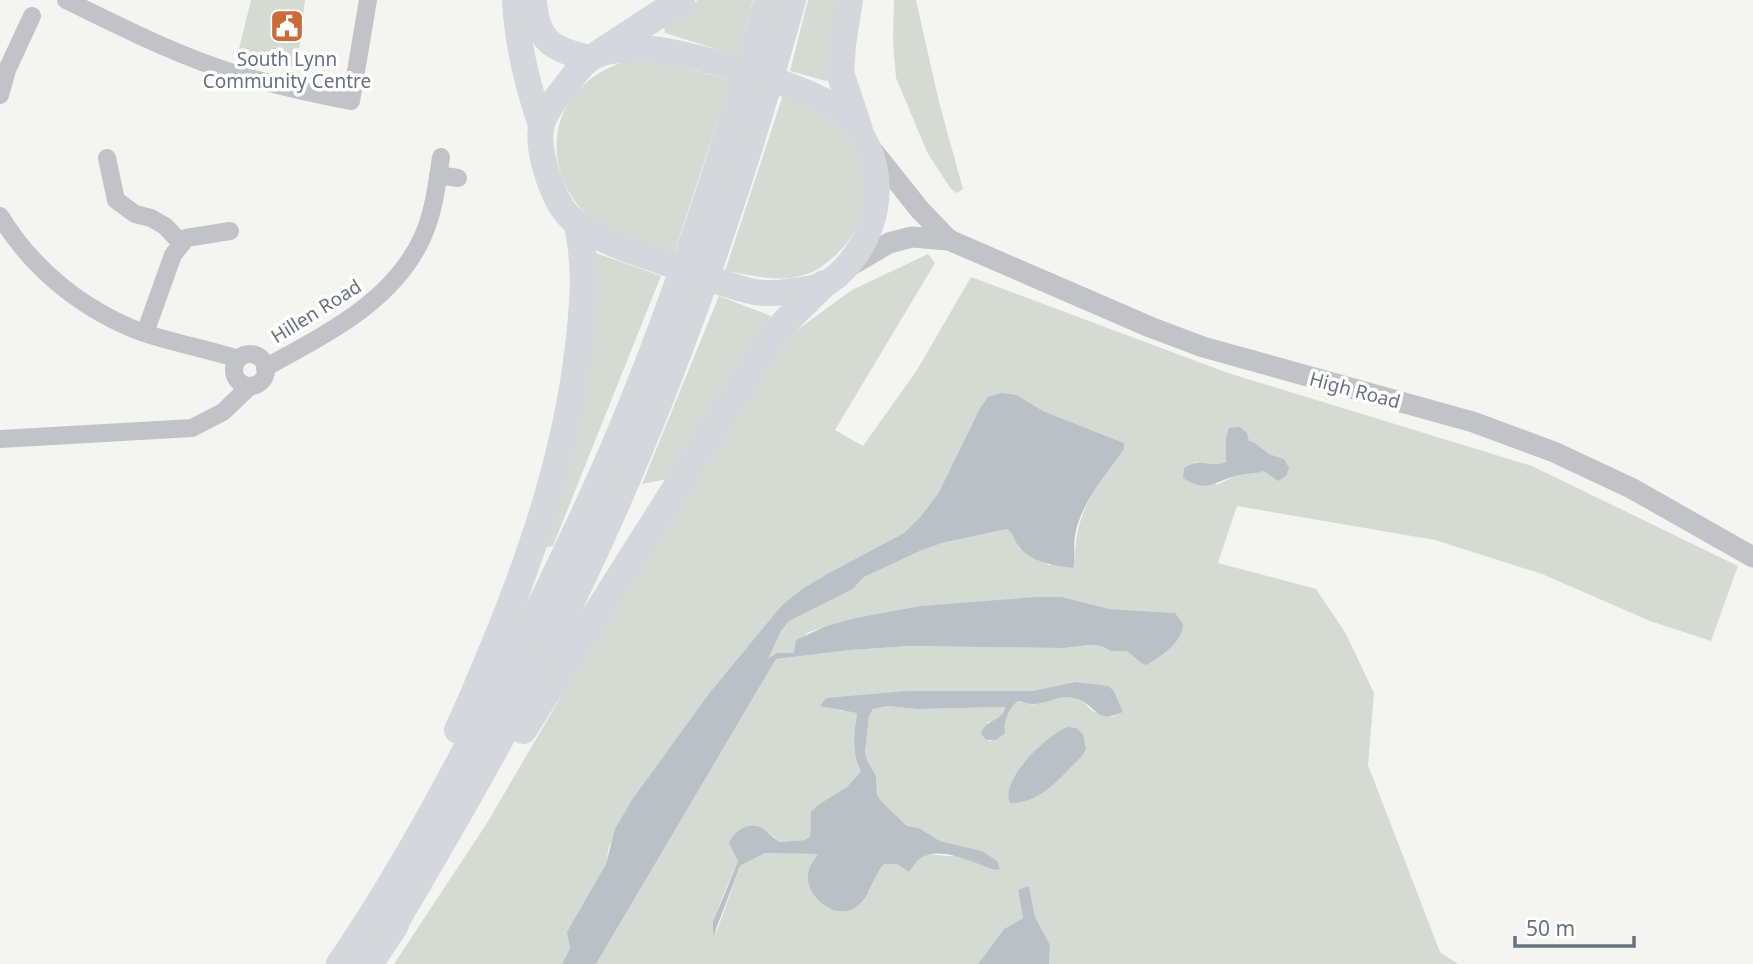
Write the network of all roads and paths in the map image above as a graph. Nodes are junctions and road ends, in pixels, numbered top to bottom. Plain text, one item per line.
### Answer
1 (66, 0) edge
2 (368, 0) edge
3 (515, 0) edge
4 (534, 0) edge
5 (681, 0) edge
6 (768, 0) edge
7 (792, 0) edge
8 (849, 0) edge
9 (32, 16) dead end
10 (595, 56) junction
11 (0, 95) edge
12 (541, 125) junction
13 (862, 136) junction
14 (107, 158) dead end
15 (458, 178) dead end
16 (0, 216) edge
17 (578, 225) junction
18 (230, 231) dead end
19 (957, 243) junction
20 (182, 244) junction
21 (833, 278) junction
22 (145, 333) junction
23 (238, 359) junction
24 (265, 368) junction
25 (250, 386) junction
26 (0, 439) edge
27 (1753, 557) edge
28 (376, 933) junction
29 (340, 964) edge
30 (369, 964) edge

1 - 2 street
3 - 12 main road
4 - 10 main road
5 - 10 highway
6 - 28 highway
7 - 28 highway
8 - 13 highway
9 - 11 street
10 - 12 main road
10 - 13 main road
12 - 17 main road
13 - 19 street, High Road
13 - 21 main road
14 - 20 street
15 - 24 street, Hillen Road
16 - 22 street
17 - 21 main road
17 - 28 highway
18 - 20 street
19 - 21 street, High Road
19 - 27 street, High Road
20 - 22 street
21 - 28 highway
22 - 23 street
23 - 24 street, Hillen Road
23 - 25 street
24 - 25 street, Hillen Road
25 - 26 street, Hillen Road
28 - 29 highway
28 - 30 highway

